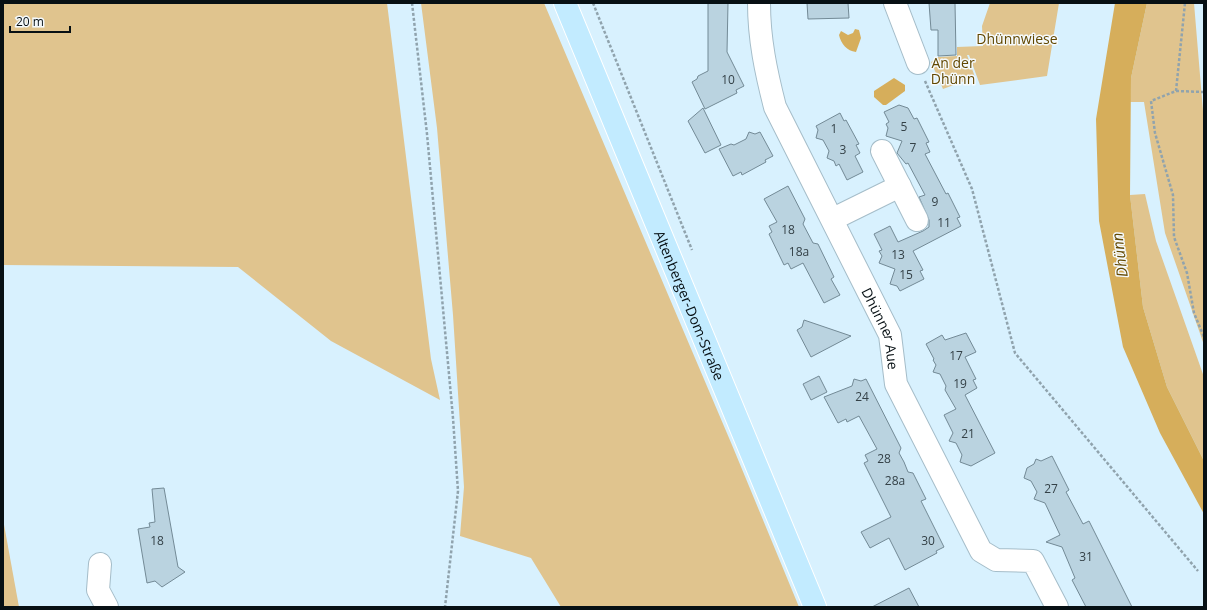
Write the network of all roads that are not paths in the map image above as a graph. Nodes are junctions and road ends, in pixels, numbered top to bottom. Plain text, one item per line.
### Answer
1 (565, 3) edge
2 (759, 3) edge
3 (895, 3) edge
4 (918, 63) road end
5 (882, 151) dead end
6 (900, 186) junction
7 (832, 219) junction
8 (917, 220) dead end
9 (100, 564) dead end
10 (106, 607) edge
11 (815, 607) edge
12 (1057, 607) edge

1 - 11 main road, Altenberger-Dom-Straße
2 - 7 street, Dhünner Aue
3 - 4 street
5 - 6 street
6 - 7 street
6 - 8 street
7 - 12 street, Dhünner Aue
9 - 10 street

